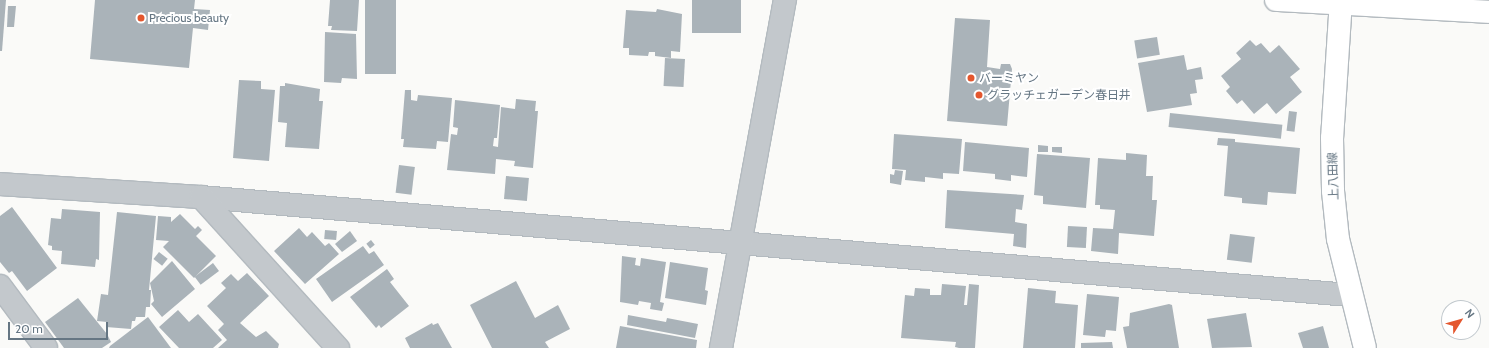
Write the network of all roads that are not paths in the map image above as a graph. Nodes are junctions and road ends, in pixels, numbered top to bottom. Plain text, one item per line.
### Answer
1 (785, 0) edge
2 (1276, 0) edge
3 (1341, 2) edge
4 (1489, 12) edge
5 (0, 184) edge
6 (201, 197) junction
7 (740, 245) junction
8 (0, 286) edge
9 (1350, 295) junction
10 (46, 348) edge
11 (338, 348) edge
12 (721, 348) edge
13 (1365, 348) edge

1 - 7 street
2 - 3 street
3 - 4 street
3 - 9 street, 上八田線
5 - 6 street
6 - 7 street
6 - 11 street
7 - 9 street
7 - 12 street
8 - 10 street
9 - 13 street, 上八田線

